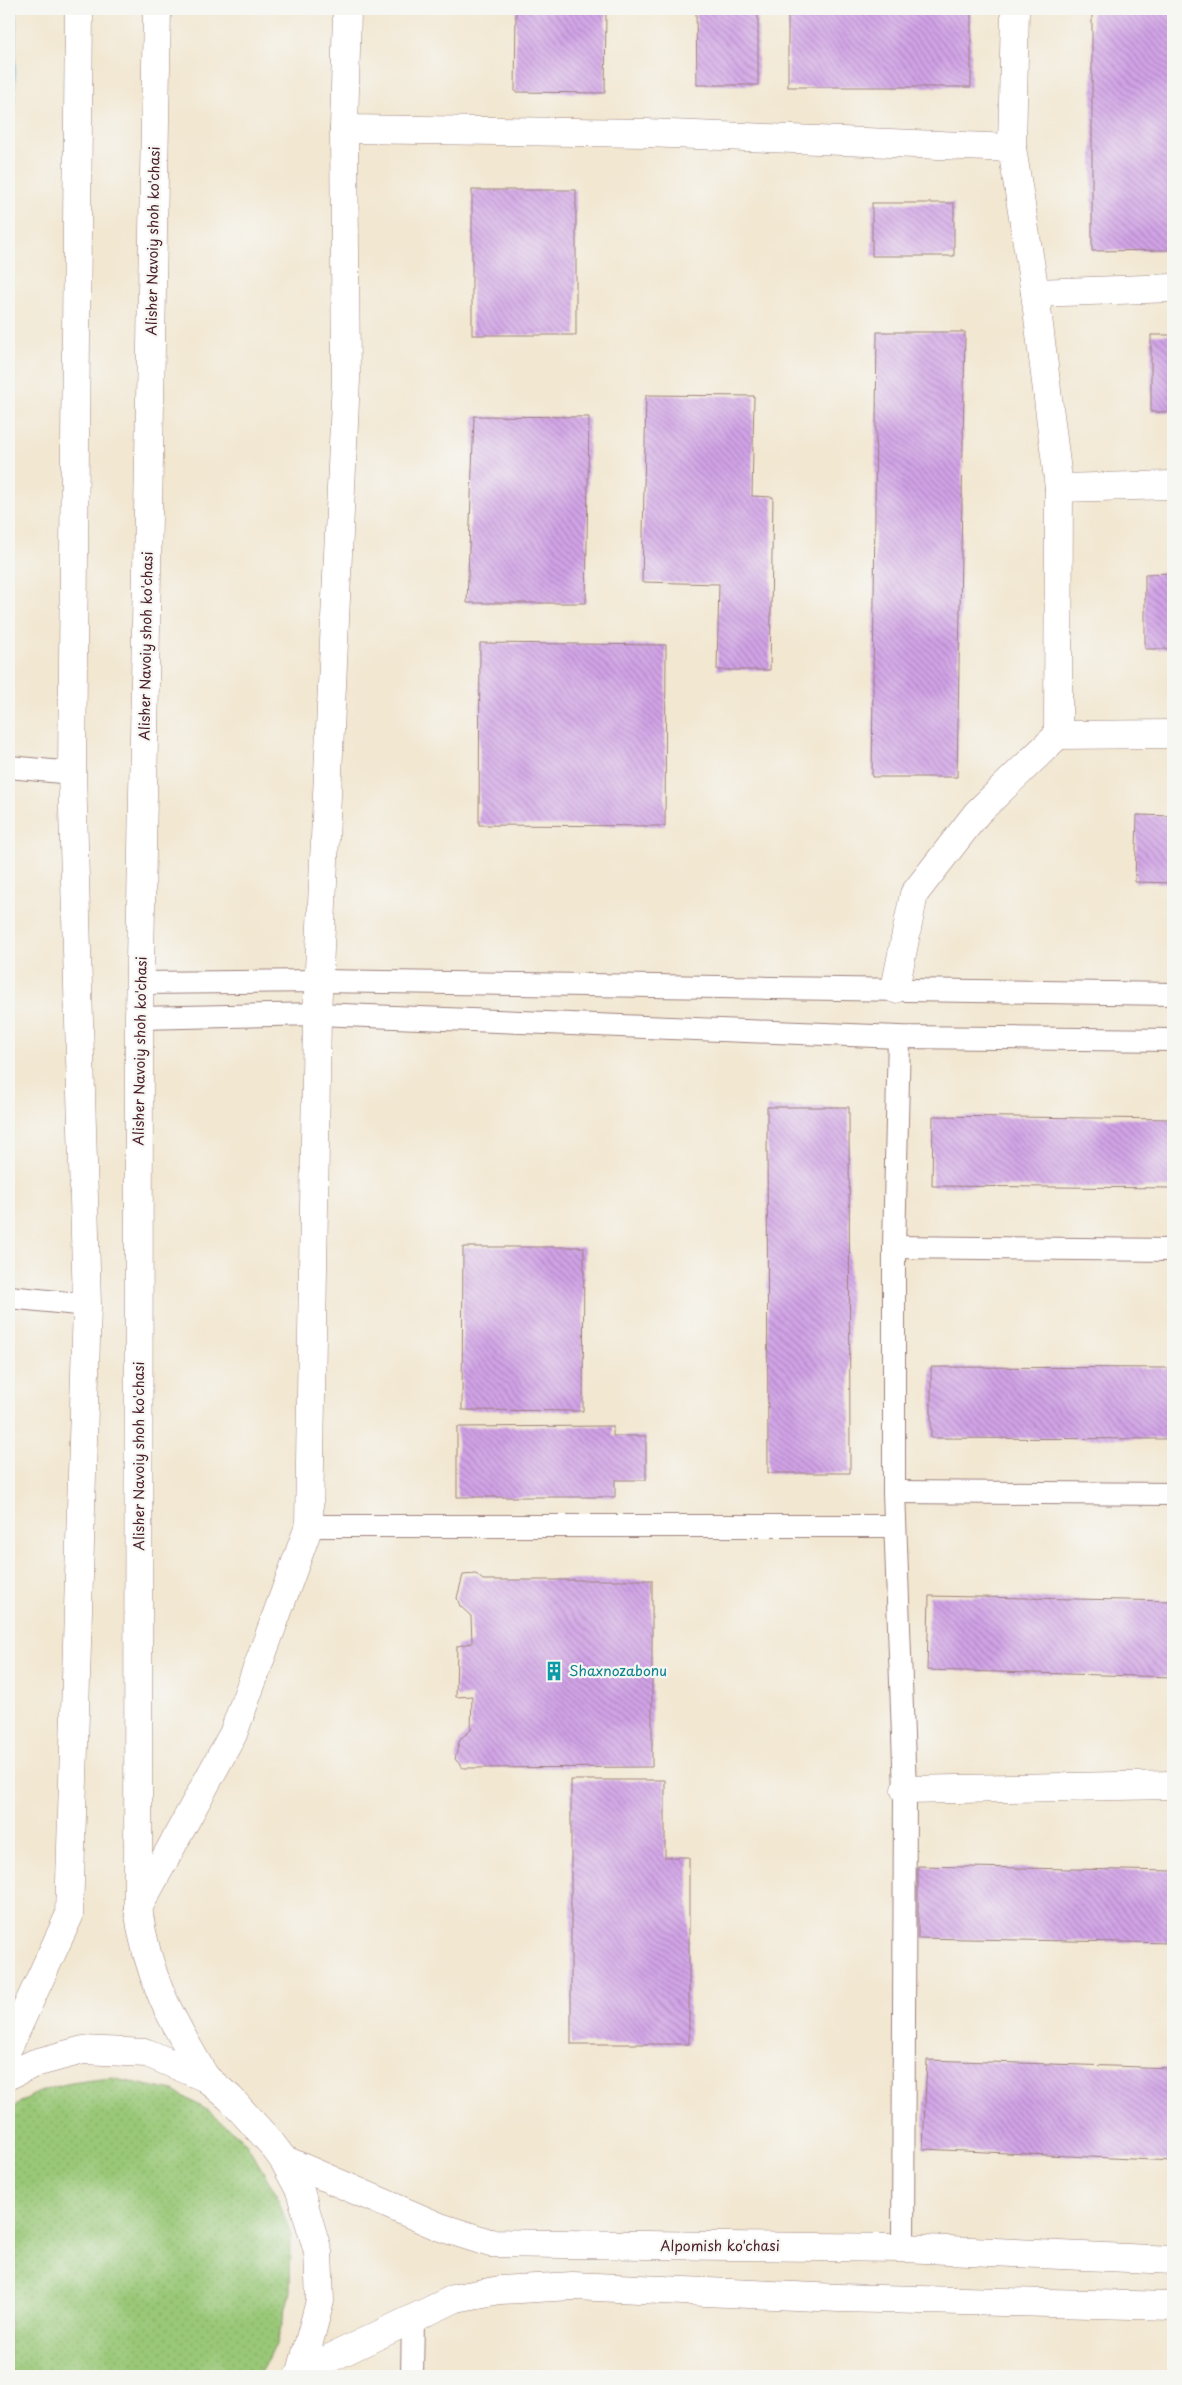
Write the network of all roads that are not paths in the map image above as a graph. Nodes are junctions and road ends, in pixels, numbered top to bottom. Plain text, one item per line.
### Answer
1 (79, 9) edge
2 (157, 9) edge
3 (346, 9) edge
4 (1015, 9) edge
5 (344, 129) junction
6 (1012, 148) junction
7 (1173, 288) edge
8 (1035, 293) junction
9 (1173, 484) edge
10 (1059, 488) junction
11 (1173, 734) edge
12 (1058, 735) junction
13 (13, 767) edge
14 (72, 773) junction
15 (319, 981) junction
16 (140, 983) junction
17 (895, 989) junction
18 (1173, 994) edge
19 (317, 1014) junction
20 (139, 1018) junction
21 (899, 1037) junction
22 (1173, 1040) edge
23 (894, 1247) junction
24 (1173, 1250) edge
25 (11, 1298) edge
26 (87, 1305) junction
27 (894, 1492) junction
28 (1173, 1494) edge
29 (309, 1526) junction
30 (895, 1526) junction
31 (1173, 1785) edge
32 (905, 1790) junction
33 (138, 1908) junction
34 (9, 2046) edge
35 (9, 2075) edge
36 (206, 2078) junction
37 (283, 2159) junction
38 (903, 2248) junction
39 (1173, 2260) edge
40 (1173, 2306) edge
41 (413, 2319) junction
42 (300, 2374) edge
43 (412, 2376) edge

1 - 14 main road
2 - 16 main road, Alisher Navoiy shoh ko'chasi
3 - 5 main road
4 - 6 main road
5 - 6 main road
5 - 15 main road
6 - 8 main road
7 - 8 main road
8 - 10 main road
9 - 10 main road
10 - 12 main road
11 - 12 main road
12 - 17 main road
13 - 14 lane
14 - 26 main road
15 - 16 lane
15 - 17 lane
15 - 19 main road
16 - 20 main road, Alisher Navoiy shoh ko'chasi
17 - 18 lane
19 - 20 lane
19 - 21 lane
19 - 29 main road
20 - 33 main road, Alisher Navoiy shoh ko'chasi
21 - 22 lane
21 - 23 lane
23 - 24 lane
23 - 27 lane
25 - 26 lane
26 - 34 main road
27 - 28 lane
27 - 30 lane
29 - 30 lane
29 - 33 main road
30 - 32 lane
31 - 32 main road
32 - 38 lane
33 - 36 main road, Alisher Navoiy shoh ko'chasi
35 - 36 main road
36 - 37 main road
37 - 38 main road, Alpomish ko'chasi
37 - 42 main road
38 - 39 main road, Alpomish ko'chasi
40 - 41 main road
41 - 42 main road
41 - 43 lane

